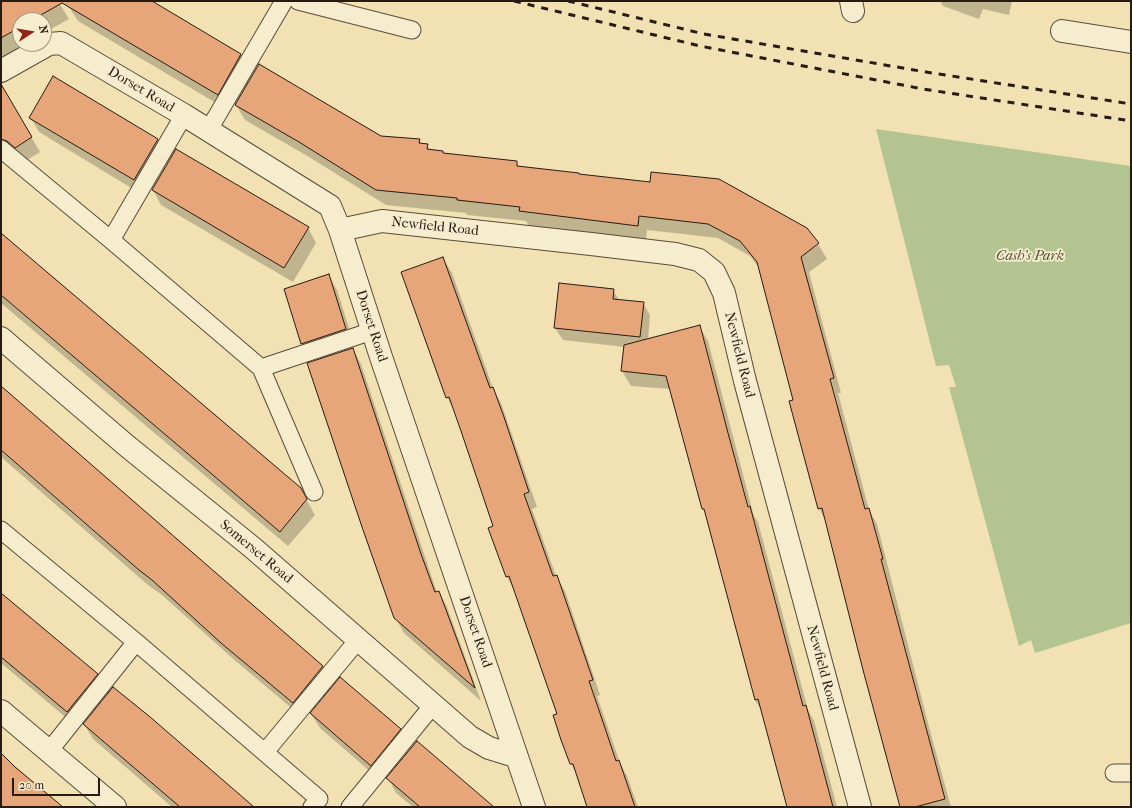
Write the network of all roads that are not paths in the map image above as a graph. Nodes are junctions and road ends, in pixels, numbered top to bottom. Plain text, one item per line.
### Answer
1 (284, 1) edge
2 (298, 1) edge
3 (412, 30) dead end
4 (1062, 31) dead end
5 (1131, 42) edge
6 (1, 71) edge
7 (184, 115) junction
8 (208, 131) junction
9 (1, 149) edge
10 (340, 230) junction
11 (111, 240) junction
12 (372, 331) junction
13 (1, 338) edge
14 (261, 368) junction
15 (314, 492) dead end
16 (1, 530) edge
17 (358, 640) junction
18 (136, 642) junction
19 (433, 705) junction
20 (1, 711) edge
21 (49, 751) junction
22 (265, 752) junction
23 (516, 756) junction
24 (320, 804) edge
25 (115, 807) edge
26 (350, 807) edge
27 (534, 807) edge
28 (860, 807) edge

1 - 8 lane
2 - 3 lane
4 - 5 street
6 - 7 street, Dorset Road
7 - 8 street, Dorset Road
7 - 11 lane
8 - 10 street, Dorset Road
9 - 11 lane
10 - 12 street, Dorset Road
10 - 28 street, Newfield Road
11 - 14 lane
12 - 14 lane
12 - 23 street, Dorset Road
13 - 17 street, Somerset Road
14 - 15 lane
16 - 18 lane
17 - 19 street, Somerset Road
17 - 22 lane
18 - 21 lane
18 - 22 lane
19 - 23 street, Somerset Road
19 - 26 lane
20 - 21 street
21 - 25 street
22 - 24 lane
23 - 27 street, Dorset Road

